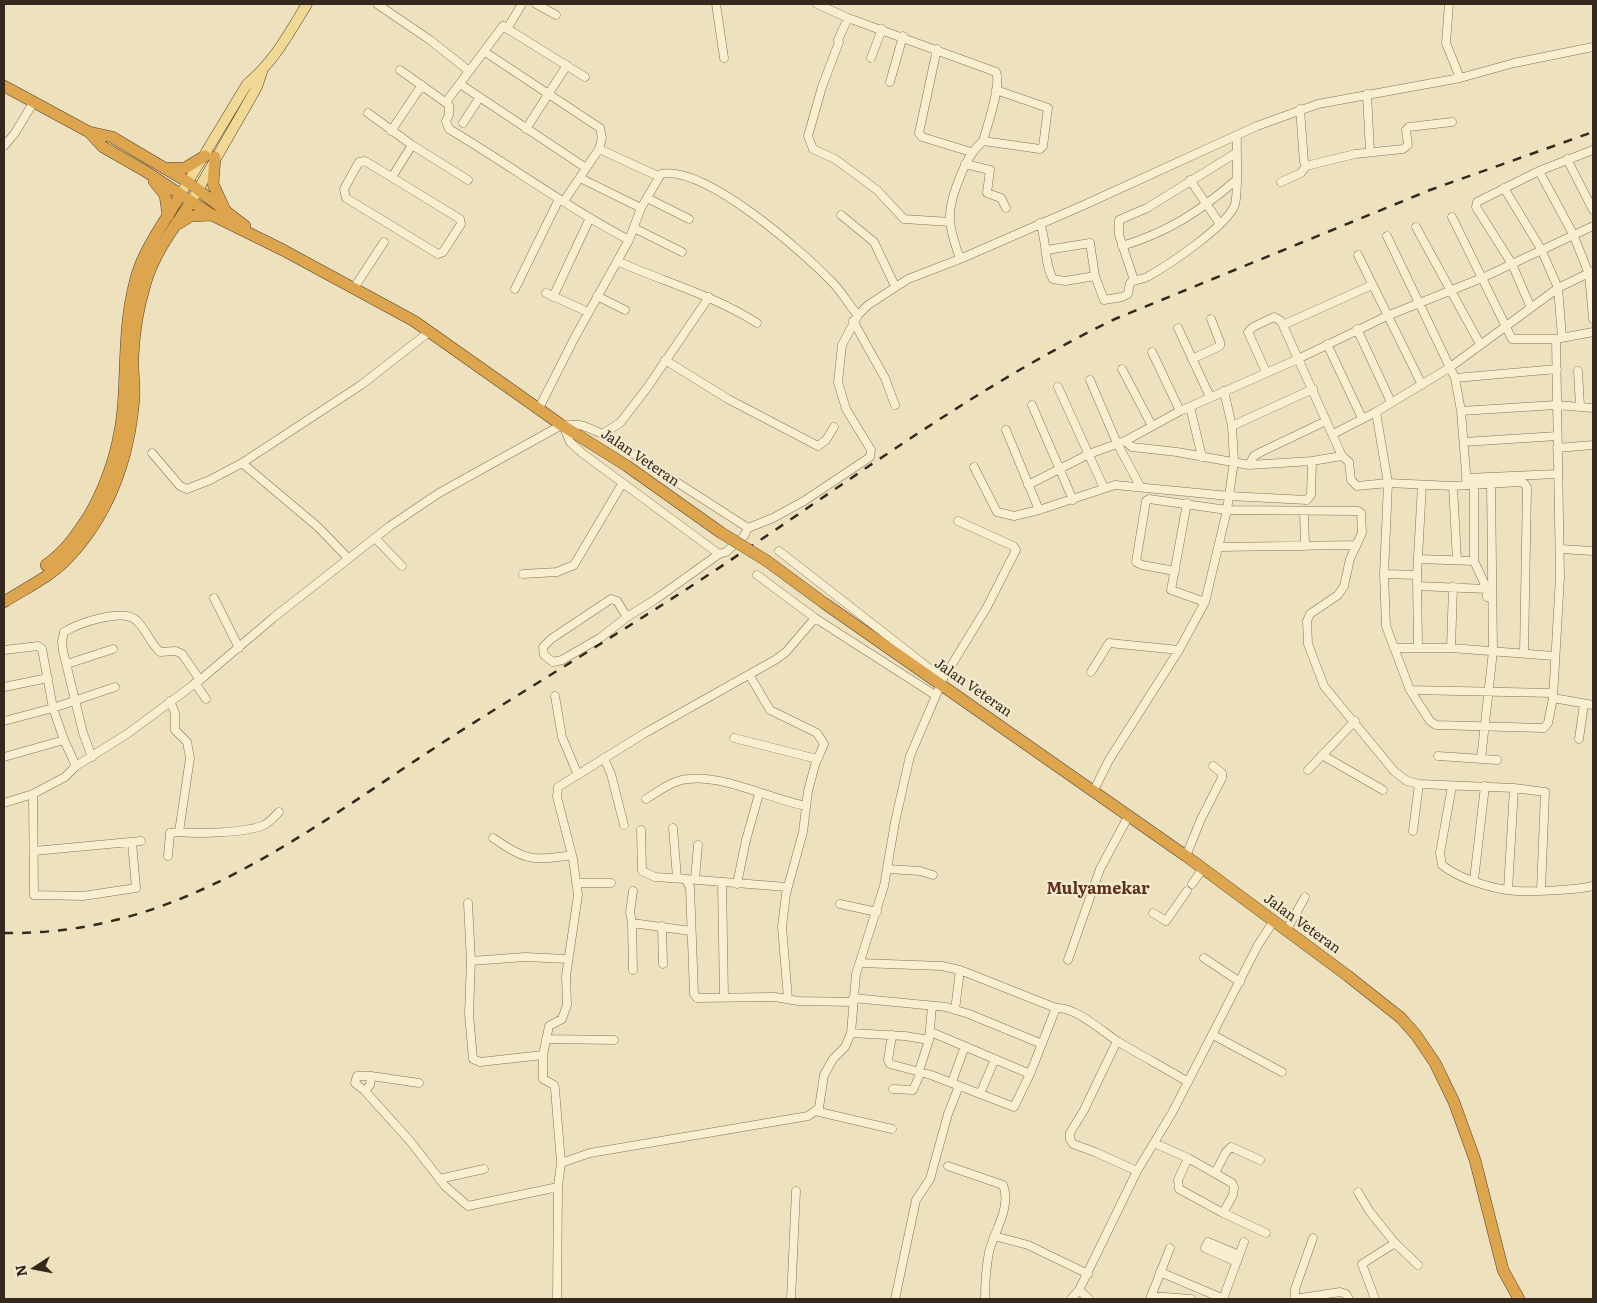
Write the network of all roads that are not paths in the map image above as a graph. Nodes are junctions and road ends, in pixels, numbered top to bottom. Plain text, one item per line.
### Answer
1 (307, 4) edge
2 (377, 4) edge
3 (522, 4) edge
4 (536, 4) edge
5 (716, 4) edge
6 (817, 4) edge
7 (1449, 4) edge
8 (556, 15) dead end
9 (848, 18) junction
10 (507, 29) junction
11 (882, 29) junction
12 (903, 36) junction
13 (1593, 47) edge
14 (937, 49) junction
15 (485, 52) junction
16 (724, 58) dead end
17 (872, 58) dead end
18 (567, 65) junction
19 (400, 70) dead end
20 (469, 71) junction
21 (585, 77) dead end
22 (1460, 78) junction
23 (890, 82) dead end
24 (422, 84) junction
25 (460, 84) junction
26 (4, 86) edge
27 (996, 90) junction
28 (549, 93) junction
29 (1367, 94) junction
30 (480, 97) junction
31 (446, 102) junction
32 (33, 103) junction
33 (1300, 109) junction
34 (368, 114) dead end
35 (1452, 122) dead end
36 (463, 123) dead end
37 (526, 129) junction
38 (391, 131) junction
39 (89, 132) junction
40 (1237, 135) junction
41 (983, 141) junction
42 (412, 145) junction
43 (4, 146) edge
44 (599, 149) junction
45 (1593, 150) edge
46 (971, 152) junction
47 (1370, 152) junction
48 (1236, 153) junction
49 (210, 156) junction
50 (1567, 159) junction
51 (965, 164) junction
52 (160, 165) junction
53 (1306, 166) junction
54 (586, 168) junction
55 (145, 171) junction
56 (1538, 171) junction
57 (658, 176) junction
58 (392, 177) junction
59 (580, 178) junction
60 (468, 180) dead end
61 (1190, 180) junction
62 (1235, 181) junction
63 (188, 182) junction
64 (1281, 182) dead end
65 (1504, 188) junction
66 (199, 190) junction
67 (180, 195) junction
68 (647, 198) junction
69 (561, 200) junction
70 (191, 202) junction
71 (1207, 206) junction
72 (642, 208) junction
73 (1006, 208) dead end
74 (1593, 210) edge
75 (227, 212) junction
76 (212, 216) junction
77 (841, 216) dead end
78 (168, 217) junction
79 (1452, 217) dead end
80 (689, 219) dead end
81 (589, 220) junction
82 (950, 222) junction
83 (1040, 223) junction
84 (1220, 224) junction
85 (1593, 226) edge
86 (1416, 227) dead end
87 (634, 228) junction
88 (173, 229) junction
89 (1573, 234) junction
90 (255, 236) junction
91 (1387, 236) dead end
92 (629, 240) junction
93 (384, 242) dead end
94 (1122, 246) junction
95 (1541, 249) junction
96 (1047, 250) junction
97 (682, 252) dead end
98 (1358, 255) dead end
99 (960, 259) junction
100 (617, 261) junction
101 (1512, 264) junction
102 (1591, 272) edge
103 (1096, 276) junction
104 (1482, 278) junction
105 (1134, 280) junction
106 (1372, 285) junction
107 (896, 286) junction
108 (354, 288) junction
109 (1558, 288) junction
110 (515, 289) dead end
111 (1449, 289) junction
112 (546, 293) dead end
113 (597, 296) junction
114 (709, 297) junction
115 (554, 298) junction
116 (1419, 303) junction
117 (1531, 308) junction
118 (625, 310) dead end
119 (588, 312) junction
120 (1387, 316) junction
121 (856, 318) junction
122 (1211, 319) dead end
123 (1593, 319) edge
124 (757, 322) dead end
125 (1283, 326) junction
126 (1506, 327) junction
127 (1178, 328) dead end
128 (1357, 330) junction
129 (429, 332) junction
130 (1593, 332) edge
131 (1559, 338) junction
132 (1327, 344) junction
133 (1480, 344) junction
134 (1152, 352) dead end
135 (1192, 359) junction
136 (1298, 359) junction
137 (664, 360) junction
138 (1450, 368) junction
139 (1122, 369) dead end
140 (1557, 370) junction
141 (1578, 371) dead end
142 (1266, 372) junction
143 (1455, 378) junction
144 (1090, 380) dead end
145 (1422, 384) junction
146 (1058, 387) dead end
147 (1313, 389) junction
148 (1224, 391) junction
149 (1210, 398) junction
150 (1391, 402) junction
151 (895, 405) dead end
152 (1556, 405) junction
153 (1032, 406) dead end
154 (1580, 406) junction
155 (1190, 407) junction
156 (539, 408) junction
157 (1593, 408) edge
158 (1461, 410) junction
159 (1180, 411) junction
160 (1376, 412) junction
161 (1362, 418) junction
162 (1326, 421) junction
163 (563, 425) junction
164 (1152, 426) junction
165 (1232, 426) junction
166 (834, 427) dead end
167 (1006, 430) dead end
168 (602, 434) junction
169 (1332, 434) junction
170 (1557, 436) junction
171 (1121, 442) junction
172 (1464, 442) junction
173 (1593, 446) edge
174 (1557, 448) junction
175 (152, 453) dead end
176 (1089, 454) junction
177 (1342, 456) junction
178 (1202, 457) junction
179 (1234, 461) junction
180 (1312, 461) junction
181 (242, 463) junction
182 (1249, 465) junction
183 (974, 467) dead end
184 (1060, 469) junction
185 (1557, 474) junction
186 (1469, 482) junction
187 (1491, 483) junction
188 (622, 484) junction
189 (1388, 484) junction
190 (1028, 485) junction
191 (1140, 486) junction
192 (1422, 486) junction
193 (1453, 486) junction
194 (1104, 488) junction
195 (1229, 496) junction
196 (1073, 500) junction
197 (1187, 503) junction
198 (1039, 510) junction
199 (1227, 510) junction
200 (1304, 511) junction
201 (958, 521) dead end
202 (748, 528) junction
203 (375, 538) junction
204 (1356, 545) junction
205 (1305, 546) junction
206 (1218, 548) junction
207 (779, 550) dead end
208 (1560, 550) junction
209 (1593, 551) edge
210 (719, 554) junction
211 (348, 558) junction
212 (1419, 559) junction
213 (1457, 560) junction
214 (1474, 561) junction
215 (402, 566) dead end
216 (1175, 571) junction
217 (523, 574) dead end
218 (1384, 574) junction
219 (1417, 575) junction
220 (757, 576) dead end
221 (1417, 586) junction
222 (1453, 587) junction
223 (1487, 588) junction
224 (4, 592) edge
225 (214, 598) dead end
226 (4, 602) edge
227 (1205, 602) junction
228 (627, 617) junction
229 (815, 618) junction
230 (239, 648) junction
231 (1394, 648) junction
232 (1418, 648) junction
233 (1451, 648) junction
234 (113, 649) dead end
235 (4, 650) edge
236 (1179, 650) junction
237 (1490, 651) junction
238 (1524, 654) junction
239 (1554, 656) junction
240 (67, 664) junction
241 (1091, 672) dead end
242 (750, 676) junction
243 (48, 678) junction
244 (197, 682) junction
245 (940, 686) junction
246 (4, 687) edge
247 (115, 687) dead end
248 (1410, 690) junction
249 (1489, 691) junction
250 (555, 696) dead end
251 (1553, 696) junction
252 (206, 699) dead end
253 (75, 701) junction
254 (170, 702) junction
255 (1584, 704) junction
256 (1593, 704) edge
257 (53, 708) junction
258 (4, 721) edge
259 (1355, 721) junction
260 (1485, 724) junction
261 (734, 738) dead end
262 (1579, 739) dead end
263 (64, 740) junction
264 (1322, 755) junction
265 (4, 756) edge
266 (1438, 756) dead end
267 (92, 757) junction
268 (604, 758) junction
269 (817, 759) junction
270 (1481, 759) junction
271 (1497, 760) dead end
272 (76, 766) junction
273 (1213, 766) dead end
274 (1308, 770) dead end
275 (577, 773) junction
276 (1419, 784) junction
277 (1452, 786) junction
278 (1485, 786) junction
279 (1514, 788) junction
280 (1383, 790) dead end
281 (1093, 792) junction
282 (33, 794) junction
283 (759, 794) junction
284 (646, 799) dead end
285 (4, 803) edge
286 (806, 806) junction
287 (279, 812) dead end
288 (1128, 817) junction
289 (624, 825) dead end
290 (674, 828) dead end
291 (641, 830) dead end
292 (1413, 831) dead end
293 (179, 832) junction
294 (493, 838) dead end
295 (141, 841) dead end
296 (132, 842) junction
297 (698, 845) dead end
298 (34, 851) junction
299 (572, 855) junction
300 (168, 856) dead end
301 (1186, 856) junction
302 (888, 869) junction
303 (1202, 870) junction
304 (933, 875) dead end
305 (681, 878) junction
306 (695, 879) junction
307 (1474, 880) junction
308 (722, 882) junction
309 (578, 883) junction
310 (611, 883) dead end
311 (737, 884) junction
312 (1192, 884) dead end
313 (1593, 886) edge
314 (787, 888) junction
315 (1508, 890) junction
316 (1541, 890) junction
317 (633, 891) dead end
318 (1187, 892) dead end
319 (1305, 897) dead end
320 (468, 903) dead end
321 (840, 904) dead end
322 (877, 912) junction
323 (1153, 913) dead end
324 (1274, 922) junction
325 (632, 923) junction
326 (662, 926) junction
327 (691, 931) junction
328 (1286, 931) junction
329 (1204, 958) dead end
330 (568, 959) junction
331 (1068, 960) dead end
332 (471, 962) junction
333 (860, 963) junction
334 (663, 964) dead end
335 (633, 970) dead end
336 (960, 970) junction
337 (1240, 982) junction
338 (724, 997) junction
339 (788, 999) junction
340 (853, 1000) junction
341 (932, 1006) junction
342 (1056, 1008) junction
343 (955, 1010) junction
344 (851, 1033) junction
345 (892, 1035) junction
346 (1213, 1035) junction
347 (930, 1036) junction
348 (546, 1039) junction
349 (614, 1040) dead end
350 (1117, 1041) junction
351 (1042, 1044) junction
352 (965, 1046) junction
353 (543, 1055) junction
354 (995, 1059) junction
355 (920, 1072) junction
356 (1282, 1072) dead end
357 (1030, 1074) junction
358 (371, 1076) junction
359 (1188, 1082) junction
360 (419, 1083) dead end
361 (955, 1084) junction
362 (893, 1089) dead end
363 (365, 1091) junction
364 (980, 1094) junction
365 (816, 1112) junction
366 (892, 1129) dead end
367 (1154, 1143) junction
368 (1188, 1158) junction
369 (1260, 1160) dead end
370 (560, 1163) junction
371 (948, 1166) dead end
372 (484, 1170) dead end
373 (1137, 1171) junction
374 (1215, 1173) junction
375 (439, 1179) junction
376 (558, 1187) junction
377 (796, 1191) dead end
378 (1358, 1192) dead end
379 (1223, 1213) junction
380 (1266, 1233) dead end
381 (994, 1236) junction
382 (1313, 1238) dead end
383 (1244, 1242) dead end
384 (1395, 1243) junction
385 (1170, 1248) dead end
386 (1418, 1265) dead end
387 (1160, 1272) junction
388 (1088, 1274) junction
389 (1079, 1290) junction
390 (1151, 1298) edge
391 (557, 1299) edge
392 (792, 1299) edge
393 (895, 1299) edge
394 (985, 1299) edge
395 (1071, 1299) edge
396 (1088, 1299) edge
397 (1189, 1299) edge
398 (1223, 1299) edge
399 (1294, 1299) edge
400 (1349, 1299) edge
401 (1375, 1299) edge
402 (1520, 1299) edge

1 - 49 main road
2 - 20 street
3 - 10 street
4 - 8 street
5 - 16 street
6 - 9 street
7 - 22 street
9 - 11 street
9 - 82 street
10 - 15 street
10 - 18 street
11 - 12 street
11 - 17 street
12 - 14 street
12 - 23 street
13 - 22 street
14 - 27 street
14 - 46 street
15 - 20 street
15 - 28 street
18 - 21 street
18 - 28 street
19 - 24 street
20 - 25 street
22 - 29 street
24 - 31 street
24 - 38 street
25 - 30 street
25 - 31 street
26 - 32 highway
27 - 41 street
27 - 41 street
28 - 37 street
28 - 44 street
29 - 33 street
29 - 47 street
30 - 36 street
30 - 37 street
31 - 69 street
32 - 39 highway
32 - 43 street
33 - 40 street
33 - 53 street
34 - 38 street
35 - 47 street
37 - 54 street
38 - 42 street
39 - 52 highway, Jalan Veteran
39 - 55 highway, Jalan Veteran
40 - 48 street
40 - 83 street
41 - 46 street
42 - 58 street
42 - 60 street
44 - 54 street
44 - 57 street
45 - 50 street
46 - 51 street
47 - 53 street
48 - 61 street
48 - 62 street
49 - 52 highway
49 - 63 main road
49 - 66 main road
49 - 75 highway
50 - 56 street
50 - 74 street
51 - 73 street
51 - 82 street
52 - 63 highway, Jalan Veteran
53 - 64 street
54 - 59 street
55 - 67 highway, Jalan Veteran
55 - 78 highway
56 - 65 street
56 - 89 street
57 - 68 street
57 - 121 street
58 - 58 street
59 - 69 street
59 - 72 street
61 - 71 street
61 - 94 street
62 - 71 street
62 - 84 street
63 - 66 highway, Jalan Veteran
63 - 67 main road
65 - 95 street
65 - 101 street
66 - 70 main road
66 - 75 highway, Jalan Veteran
67 - 70 highway, Jalan Veteran
67 - 78 highway
68 - 72 street
68 - 80 street
69 - 81 street
69 - 110 street
70 - 76 highway, Jalan Veteran
70 - 88 highway
71 - 84 street
71 - 94 street
72 - 87 street
75 - 90 highway, Jalan Veteran
76 - 88 highway
76 - 90 highway, Jalan Veteran
77 - 107 street
78 - 224 highway
79 - 104 street
81 - 92 street
81 - 115 street
82 - 99 street
83 - 96 street
83 - 99 street
84 - 105 street
85 - 89 street
86 - 111 street
87 - 92 street
87 - 97 street
88 - 226 highway
89 - 95 street
89 - 102 street
90 - 108 highway, Jalan Veteran
91 - 116 street
92 - 100 street
93 - 108 street
94 - 105 street
95 - 101 street
95 - 109 street
96 - 103 street
96 - 103 street
98 - 106 street
99 - 107 street
100 - 113 street
100 - 114 street
101 - 104 street
101 - 117 street
102 - 109 street
102 - 123 street
103 - 105 street
104 - 111 street
104 - 126 street
106 - 120 street
106 - 125 street
107 - 121 street
108 - 129 highway, Jalan Veteran
109 - 117 street
109 - 131 street
111 - 116 street
111 - 133 street
112 - 115 street
113 - 118 street
113 - 119 street
114 - 124 street
114 - 137 street
115 - 119 street
116 - 120 street
116 - 138 street
117 - 126 street
119 - 156 street
120 - 128 street
120 - 145 street
121 - 151 street
121 - 202 street
122 - 135 street
125 - 136 street
125 - 142 street
126 - 131 street
126 - 133 street
127 - 135 street
128 - 132 street
128 - 150 street
129 - 156 highway, Jalan Veteran
129 - 181 street
130 - 131 street
131 - 140 street
132 - 136 street
132 - 161 street
133 - 138 street
134 - 159 street
135 - 149 street
136 - 142 street
136 - 147 street
137 - 166 street
137 - 168 street
138 - 143 street
138 - 145 street
139 - 164 street
140 - 143 street
140 - 152 street
141 - 154 street
142 - 148 street
143 - 158 street
144 - 171 street
145 - 150 street
146 - 176 street
147 - 162 street
147 - 165 street
148 - 149 street
148 - 165 street
149 - 155 street
150 - 160 street
152 - 154 street
152 - 158 street
152 - 170 street
153 - 184 street
154 - 157 street
155 - 159 street
155 - 178 street
156 - 163 highway, Jalan Veteran
158 - 172 street
159 - 164 street
160 - 161 street
160 - 189 street
161 - 169 street
162 - 169 street
162 - 182 street
163 - 168 street
163 - 188 street
163 - 203 street
163 - 245 highway, Jalan Veteran, bridge
164 - 171 street
165 - 179 street
167 - 190 street
168 - 202 street
169 - 177 street
170 - 172 street
170 - 174 street
171 - 176 street
171 - 178 street
171 - 191 street
172 - 186 street
173 - 174 street
174 - 185 street
175 - 181 street
176 - 184 street
176 - 194 street
177 - 180 street
177 - 189 street
178 - 179 street
179 - 182 street
179 - 195 street
180 - 182 street
180 - 195 street
181 - 211 street
183 - 198 street
184 - 190 street
184 - 196 street
185 - 186 street
185 - 208 street
186 - 187 street
186 - 193 street
186 - 214 street
187 - 237 street
187 - 238 street
188 - 210 street
188 - 217 street
189 - 192 street
189 - 218 street
190 - 198 street
191 - 194 street
191 - 195 street
192 - 193 street
192 - 212 street
193 - 213 street
194 - 196 street
195 - 199 street
196 - 198 street
197 - 199 street
197 - 216 street
197 - 216 street
199 - 200 street
199 - 206 street
200 - 204 street
200 - 205 street
201 - 245 street
202 - 210 street
203 - 211 street
203 - 215 street
204 - 205 street
204 - 259 street
205 - 206 street
206 - 227 street
207 - 245 street
208 - 209 street
208 - 239 street
210 - 228 street
211 - 230 street
212 - 213 street
212 - 219 street
213 - 214 street
214 - 223 street
216 - 227 street
218 - 219 street
218 - 231 street
219 - 221 street
220 - 229 street
221 - 222 street
221 - 232 street
222 - 223 street
222 - 233 street
223 - 237 street
225 - 230 street
227 - 236 street
228 - 228 street
229 - 242 street
229 - 245 street
230 - 244 street
231 - 232 street
231 - 248 street
232 - 233 street
233 - 237 street
234 - 240 street
235 - 243 street
236 - 241 street
236 - 281 street
237 - 238 street
237 - 249 street
238 - 239 street
239 - 251 street
240 - 244 street
240 - 253 street
242 - 268 street
242 - 269 street
243 - 246 street
243 - 257 street
244 - 252 street
244 - 254 street
245 - 281 highway, Jalan Veteran
245 - 302 street
247 - 253 street
248 - 249 street
248 - 260 street
249 - 251 street
249 - 260 street
250 - 275 street
251 - 255 street
251 - 260 street
253 - 257 street
253 - 267 street
254 - 267 street
254 - 293 street
255 - 256 street
255 - 262 street
257 - 258 street
257 - 263 street
259 - 264 street
259 - 276 street
260 - 270 street
261 - 269 street
263 - 265 street
263 - 272 street
264 - 274 street
264 - 280 street
266 - 270 street
267 - 272 street
268 - 275 street
268 - 289 street
269 - 286 street
270 - 271 street
272 - 282 street
273 - 301 street
275 - 299 street
276 - 277 street
276 - 292 street
277 - 278 street
277 - 307 street
278 - 279 street
278 - 307 street
279 - 315 street
279 - 316 street
281 - 288 highway, Jalan Veteran
282 - 285 street
282 - 298 street
283 - 284 street
283 - 286 street
283 - 311 street
286 - 314 street
287 - 293 street
288 - 301 highway, Jalan Veteran
288 - 331 street
290 - 305 street
291 - 305 street
293 - 300 street
294 - 299 street
295 - 296 street
296 - 298 street
296 - 298 street
297 - 306 street
299 - 309 street
301 - 303 highway, Jalan Veteran
302 - 304 street
302 - 322 street
303 - 312 street
303 - 324 highway, Jalan Veteran
305 - 306 street
305 - 327 street
306 - 308 street
307 - 315 street
308 - 311 street
308 - 338 street
309 - 310 street
309 - 330 street
311 - 314 street
313 - 316 street
314 - 339 street
315 - 316 street
317 - 325 street
318 - 323 street
319 - 328 street
320 - 332 street
321 - 322 street
322 - 333 street
324 - 328 highway, Jalan Veteran
324 - 337 street
325 - 326 street
325 - 335 street
326 - 327 street
326 - 334 street
327 - 338 street
328 - 402 highway, Jalan Veteran
329 - 337 street
330 - 332 street
330 - 348 street
332 - 353 street
333 - 336 street
333 - 340 street
336 - 342 street
336 - 343 street
337 - 346 street
338 - 339 street
339 - 340 street
340 - 341 street
340 - 344 street
341 - 343 street
341 - 347 street
342 - 350 street
342 - 351 street
343 - 351 street
344 - 345 street
344 - 365 street
345 - 347 street
345 - 355 street
346 - 356 street
346 - 359 street
347 - 352 street
347 - 355 street
348 - 349 street
348 - 353 street
350 - 359 street
350 - 373 street
351 - 357 street
352 - 354 street
352 - 361 street
353 - 370 street
354 - 357 street
354 - 364 street
355 - 361 street
355 - 362 street
357 - 364 street
358 - 360 street
358 - 363 street
358 - 363 street
359 - 367 street
361 - 364 street
361 - 393 street
363 - 375 street
365 - 366 street
365 - 370 street
367 - 368 street
367 - 373 street
368 - 374 street
368 - 379 street
369 - 374 street
370 - 376 street
371 - 381 street
372 - 375 street
373 - 388 street
374 - 379 street
375 - 376 street
376 - 391 street
377 - 392 street
378 - 384 street
379 - 380 street
381 - 388 street
381 - 394 street
382 - 399 street
383 - 398 street
384 - 386 street
384 - 401 street
385 - 387 street
387 - 390 street
387 - 398 street
388 - 389 street
389 - 395 street
389 - 396 street
390 - 397 street
399 - 400 street

